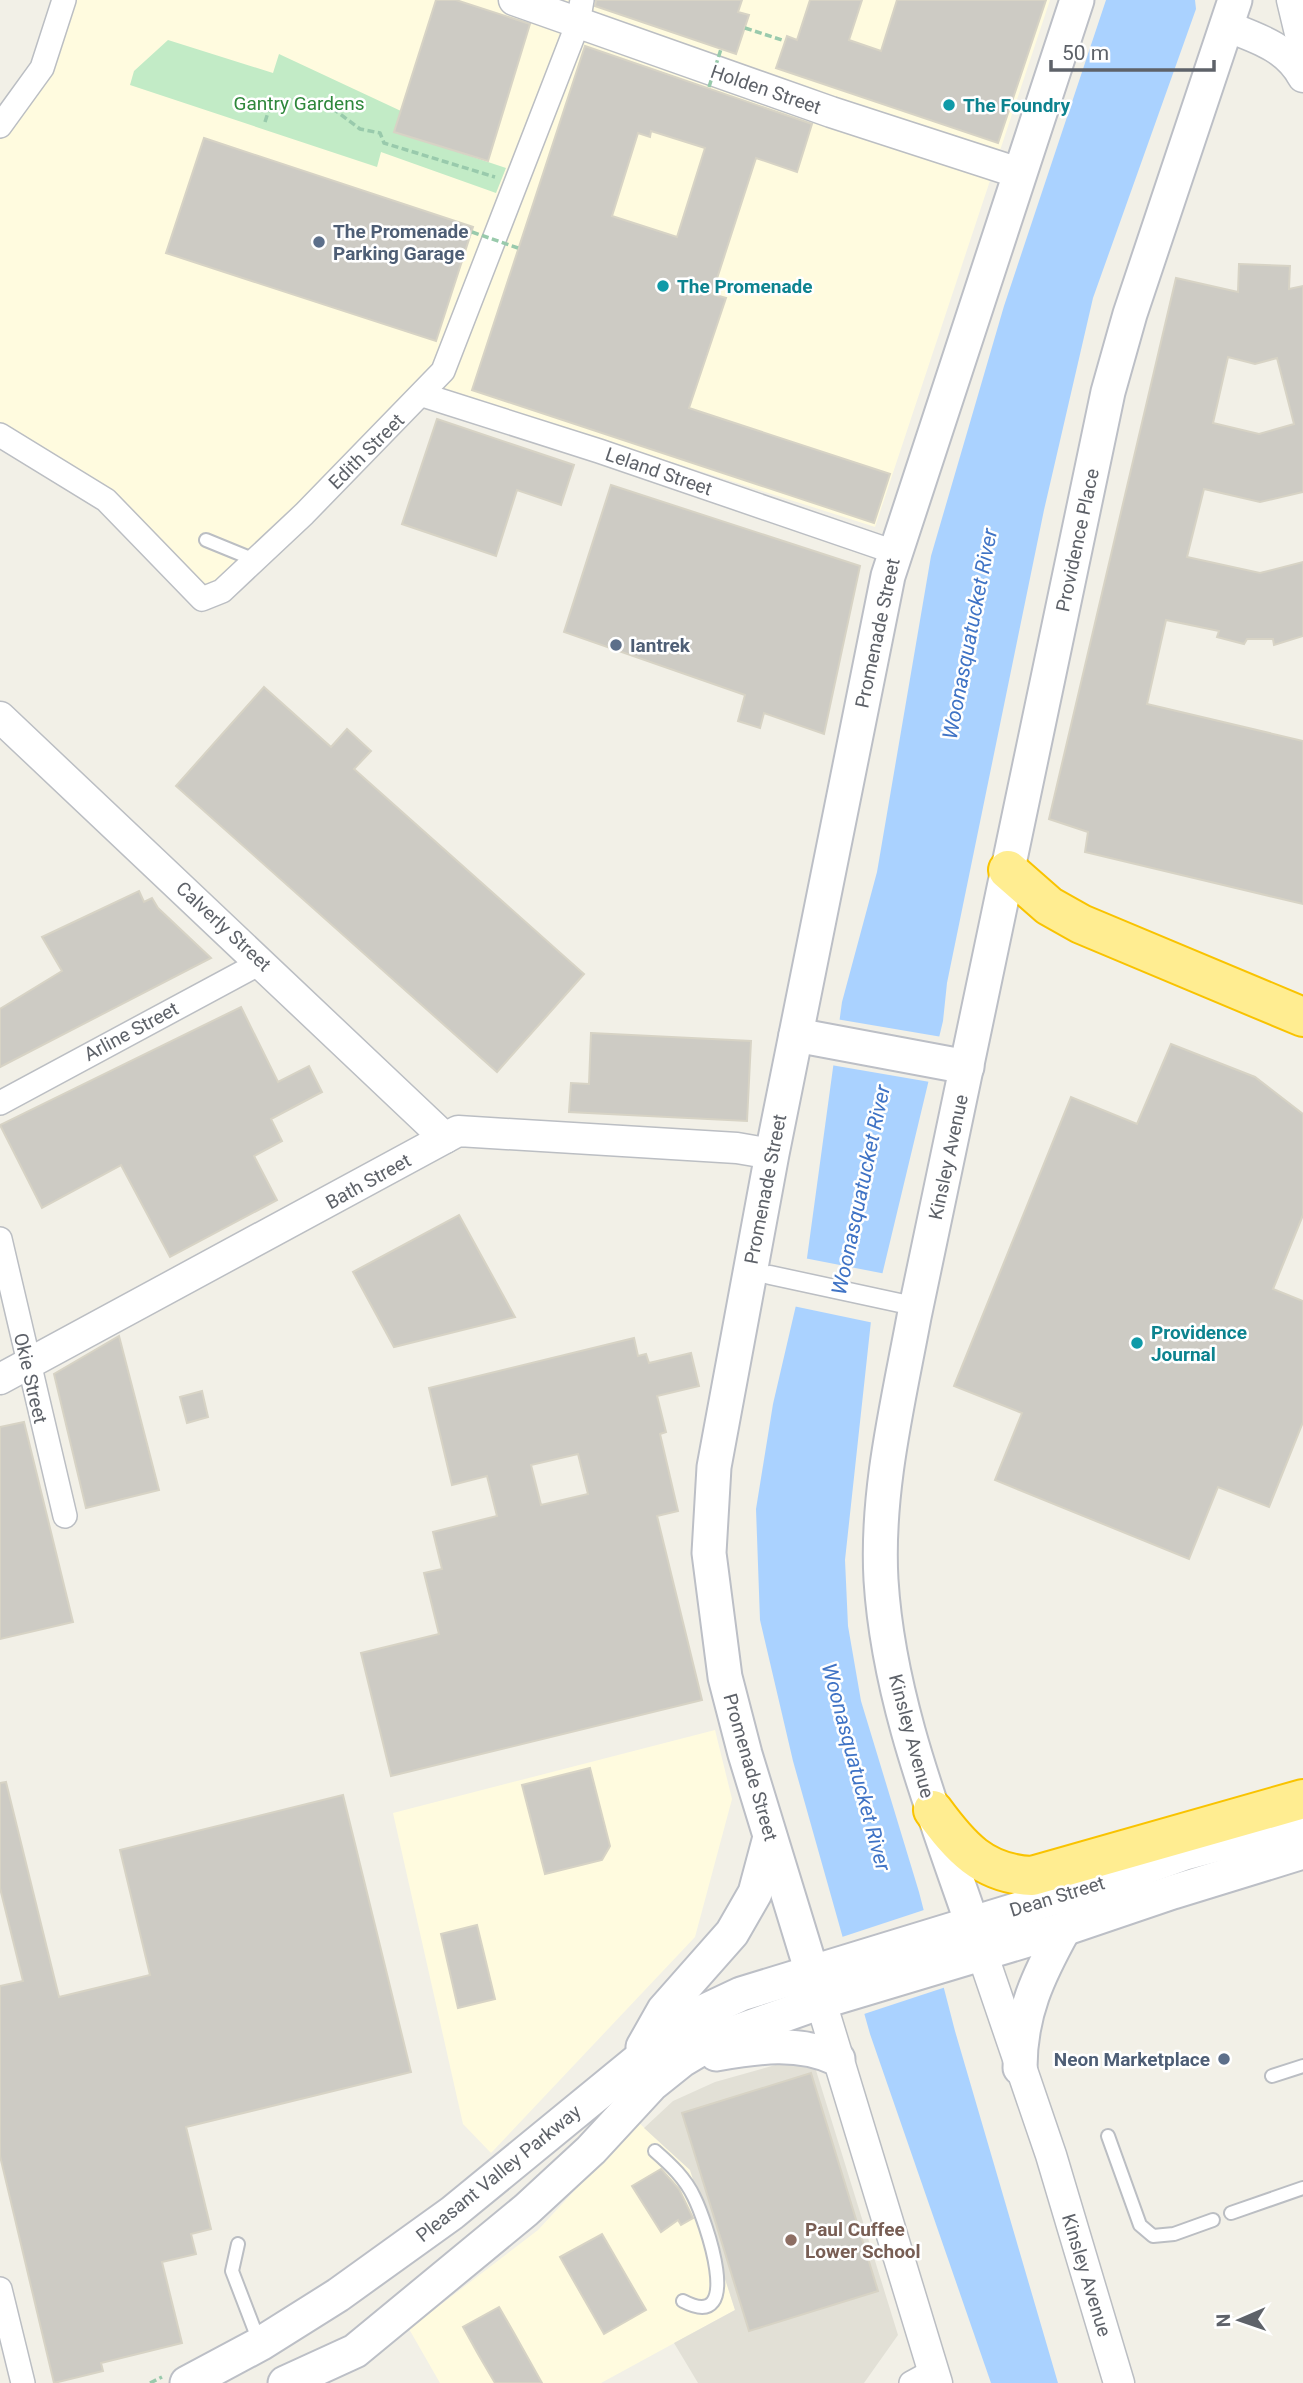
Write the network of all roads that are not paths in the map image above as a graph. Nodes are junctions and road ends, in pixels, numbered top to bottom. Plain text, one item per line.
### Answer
1 (64, 0) edge
2 (514, 0) edge
3 (1077, 0) edge
4 (1292, 0) edge
5 (580, 12) edge
6 (1231, 13) edge
7 (1303, 46) edge
8 (1303, 77) edge
9 (0, 126) edge
10 (1019, 173) junction
11 (423, 395) junction
12 (0, 435) edge
13 (206, 540) dead end
14 (894, 552) junction
15 (255, 561) junction
16 (0, 718) edge
17 (1008, 870) junction
18 (262, 962) junction
19 (1303, 1017) edge
20 (811, 1038) junction
21 (955, 1065) junction
22 (0, 1102) edge
23 (445, 1138) junction
24 (772, 1154) junction
25 (0, 1239) edge
26 (777, 1277) dead end
27 (909, 1305) dead end
28 (27, 1364) junction
29 (0, 1379) edge
30 (65, 1516) dead end
31 (1303, 1799) edge
32 (933, 1810) junction
33 (1303, 1822) edge
34 (770, 1837) junction
35 (1303, 1853) edge
36 (959, 1926) junction
37 (1064, 1929) junction
38 (969, 1958) junction
39 (825, 1984) junction
40 (838, 2059) junction
41 (682, 2060) junction
42 (634, 2063) junction
43 (1303, 2066) edge
44 (1020, 2068) junction
45 (1272, 2076) dead end
46 (561, 2124) junction
47 (1108, 2136) dead end
48 (591, 2150) junction
49 (655, 2151) dead end
50 (1303, 2188) edge
51 (452, 2213) junction
52 (1231, 2213) dead end
53 (1213, 2220) dead end
54 (238, 2244) dead end
55 (481, 2249) junction
56 (0, 2289) edge
57 (682, 2301) dead end
58 (260, 2344) junction
59 (180, 2377) edge
60 (927, 2379) edge
61 (23, 2383) edge
62 (285, 2383) edge
63 (1119, 2383) edge

1 - 9 street
2 - 5 street, Holden Street
3 - 10 main road, Promenade Street
4 - 7 street
5 - 10 street, Holden Street
5 - 11 street, Edith Street
6 - 8 street
6 - 17 main road, Providence Place
10 - 14 main road, Promenade Street
11 - 14 street, Leland Street
11 - 15 street, Edith Street
12 - 15 street, Edith Street
13 - 15 lane
14 - 20 main road, Promenade Street
16 - 18 street, Calverly Street
17 - 19 highway
17 - 21 main road, Providence Place
18 - 22 street, Arline Street
18 - 23 street, Calverly Street
20 - 21 main road
20 - 24 main road, Promenade Street
21 - 32 main road, Kinsley Avenue
23 - 24 street, Bath Street
23 - 28 street, Bath Street
24 - 34 main road, Promenade Street
25 - 28 street, Okie Street
26 - 27 street
28 - 29 street, Bath Street
28 - 30 street, Okie Street
31 - 32 highway
32 - 36 main road, Kinsley Avenue
33 - 36 main road, Dean Street
34 - 39 main road, Promenade Street
34 - 42 main road
35 - 37 main road, Dean Street
36 - 38 main road, Kinsley Avenue
36 - 39 main road, Dean Street
37 - 38 main road, Dean Street
37 - 44 main road
38 - 39 main road, Dean Street
38 - 44 street, Kinsley Avenue
39 - 40 street, Promenade Street
39 - 41 main road, Pleasant Valley Parkway
39 - 42 main road, Pleasant Valley Parkway
40 - 41 main road
40 - 60 street, Promenade Street
41 - 48 main road, Pleasant Valley Parkway
42 - 46 main road, Pleasant Valley Parkway
43 - 45 lane
44 - 63 street, Kinsley Avenue
46 - 48 main road
46 - 51 main road, Pleasant Valley Parkway
47 - 53 lane
48 - 55 main road, Pleasant Valley Parkway
49 - 57 lane
50 - 52 lane
51 - 55 main road
51 - 58 main road, Pleasant Valley Parkway
54 - 58 lane
55 - 62 main road, Pleasant Valley Parkway
56 - 61 street
58 - 59 main road, Pleasant Valley Parkway
58 - 62 main road

